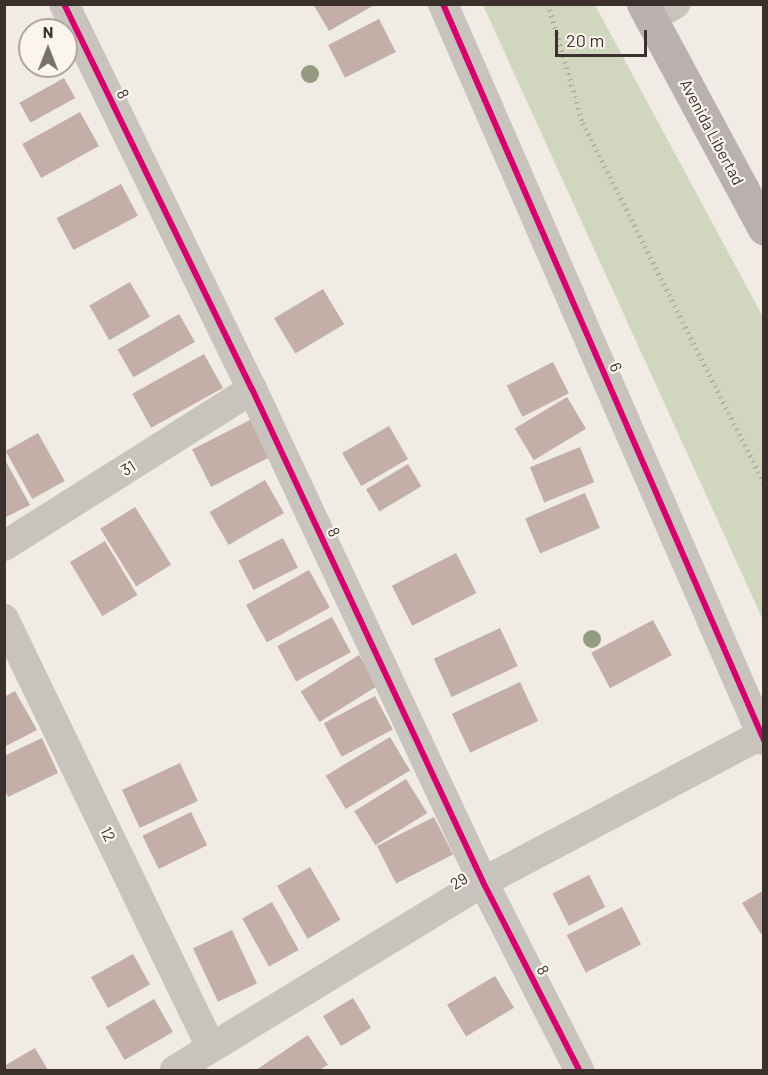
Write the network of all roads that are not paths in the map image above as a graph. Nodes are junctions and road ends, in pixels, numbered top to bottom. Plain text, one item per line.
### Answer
1 (64, 4) edge
2 (443, 4) edge
3 (656, 9) edge
4 (764, 229) edge
5 (252, 389) junction
6 (4, 546) edge
7 (4, 619) edge
8 (762, 735) edge
9 (483, 882) junction
10 (198, 1061) edge
11 (579, 1071) edge

1 - 5 street, 8
2 - 8 street, 6
3 - 4 main road, Avenida Libertad
5 - 6 street, 31
5 - 9 street, 8
7 - 10 street, 12
8 - 9 street, 29
9 - 10 street, 29
9 - 11 street, 8

